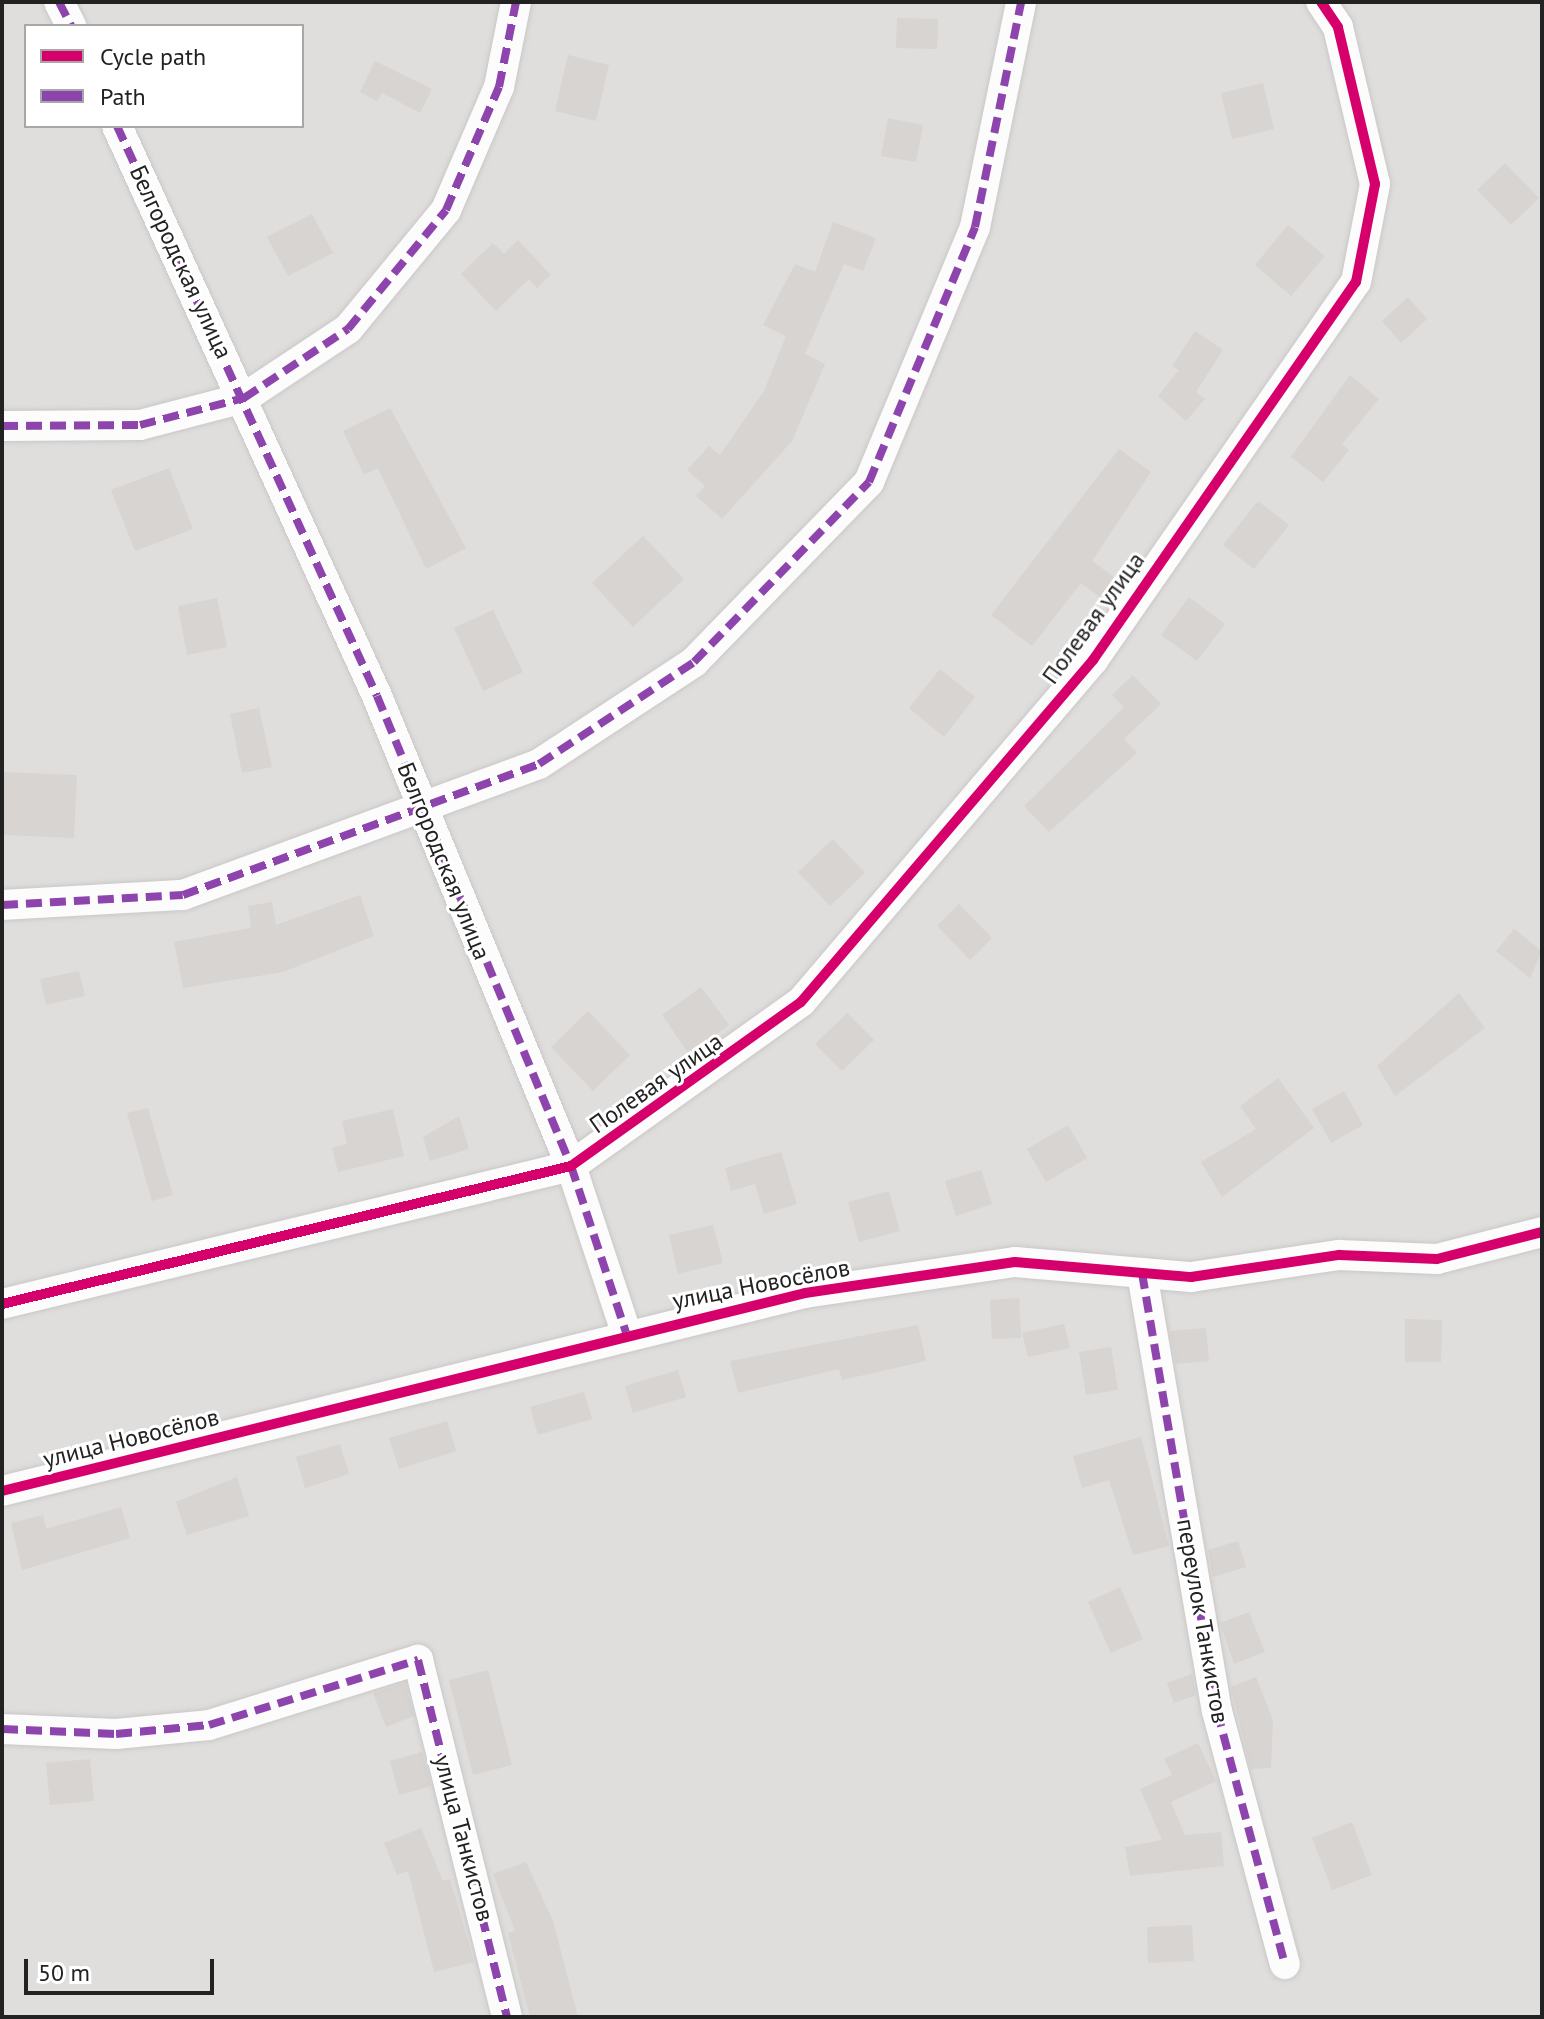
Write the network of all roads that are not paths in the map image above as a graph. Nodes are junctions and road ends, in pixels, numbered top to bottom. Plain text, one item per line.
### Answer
1 (59, 2) edge
2 (516, 2) edge
3 (1021, 2) edge
4 (1321, 2) edge
5 (70, 24) edge
6 (118, 128) edge
7 (244, 398) junction
8 (2, 426) edge
9 (423, 809) junction
10 (2, 905) edge
11 (571, 1166) junction
12 (1542, 1232) edge
13 (1142, 1273) junction
14 (2, 1304) edge
15 (626, 1332) junction
16 (2, 1491) edge
17 (2, 1729) edge
18 (1285, 1964) dead end
19 (507, 2017) edge

1 - 5 street
2 - 7 street
3 - 9 street
4 - 11 street, Полевая улица
6 - 7 street, Белгородская улица
7 - 8 street
7 - 9 street, Белгородская улица
9 - 10 street
9 - 11 street, Белгородская улица
11 - 14 street
11 - 15 street, Белгородская улица
12 - 13 street, улица Новосёлов
13 - 15 street, улица Новосёлов
13 - 18 street, переулок Танкистов
15 - 16 street, улица Новосёлов
17 - 19 street, улица Танкистов

